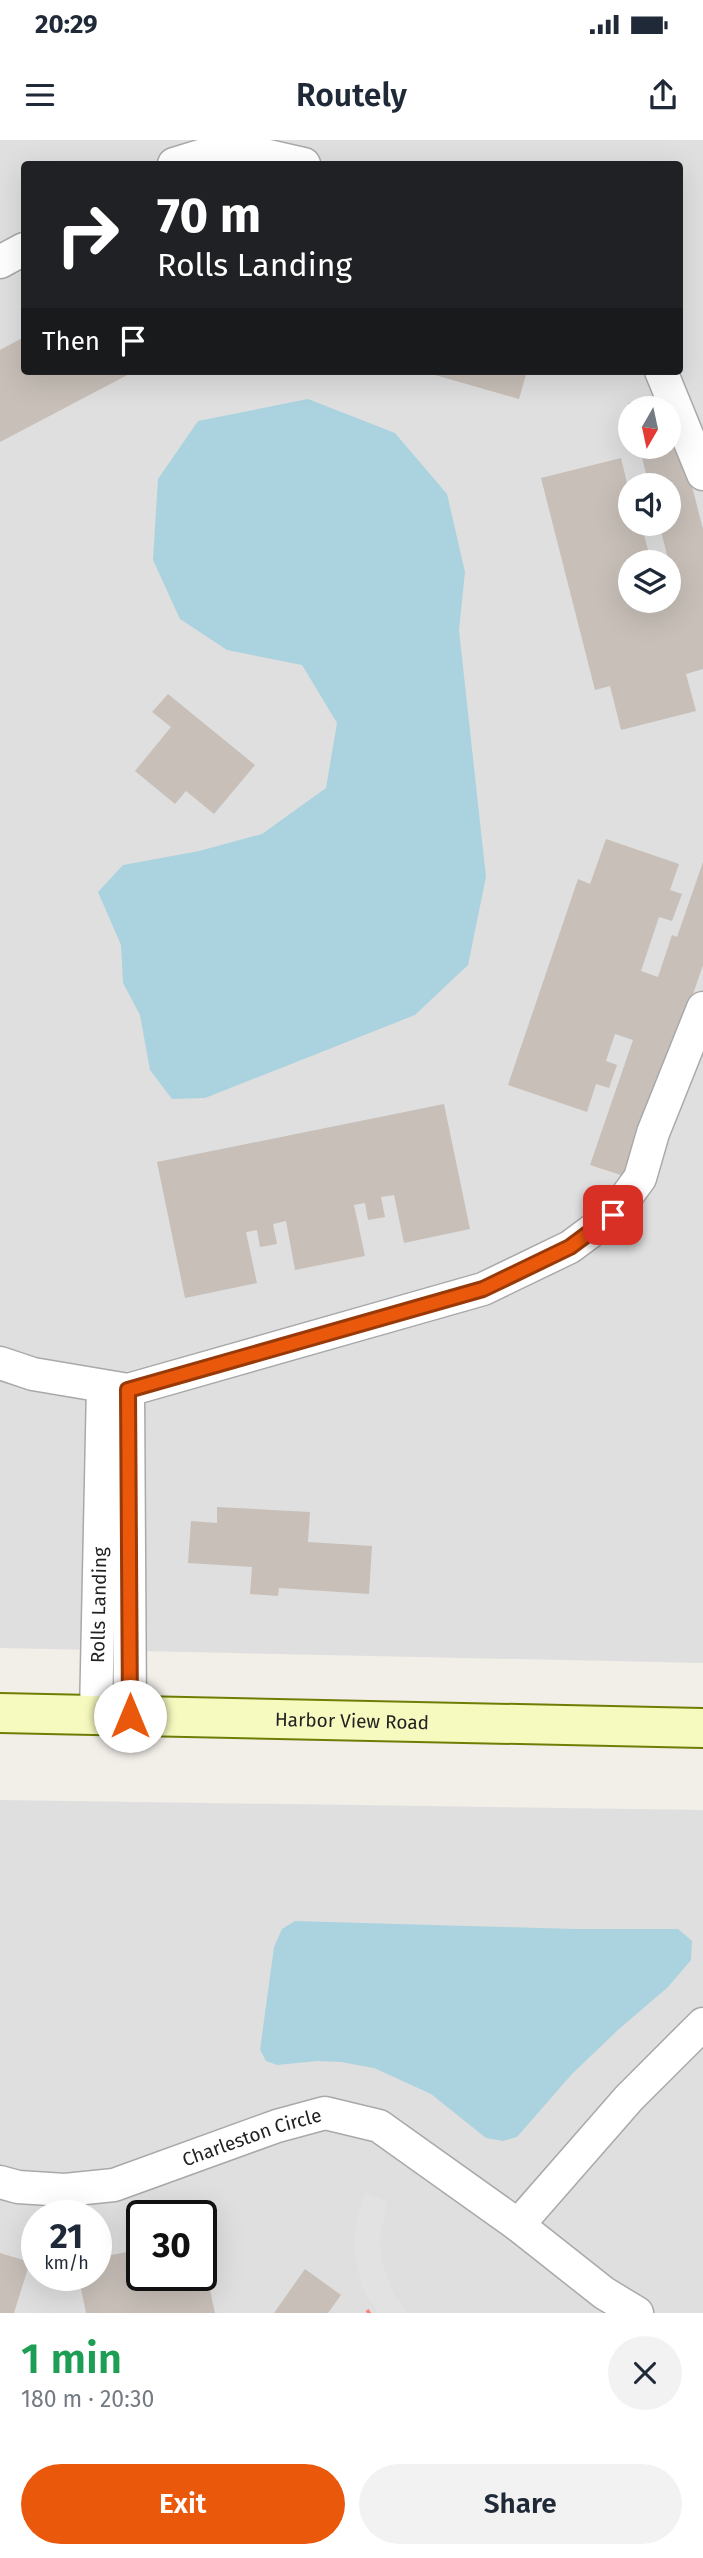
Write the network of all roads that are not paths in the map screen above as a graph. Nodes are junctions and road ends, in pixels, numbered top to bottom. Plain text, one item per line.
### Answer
1 (184, 161) edge
2 (291, 161) edge
3 (21, 251) edge
4 (0, 262) edge
5 (663, 375) edge
6 (703, 474) edge
7 (703, 1008) edge
8 (0, 1363) edge
9 (116, 1389) junction
10 (0, 1713) edge
11 (113, 1716) junction
12 (703, 1728) edge
13 (703, 2024) edge
14 (0, 2182) edge
15 (518, 2224) junction
16 (637, 2313) edge

1 - 2 street
3 - 4 street
5 - 6 street
7 - 9 street
8 - 9 street
9 - 11 street, Rolls Landing
10 - 11 main road, Harbor View Road
11 - 12 main road, Harbor View Road
13 - 15 street
14 - 15 street, Charleston Circle
15 - 16 street, Charleston Circle

